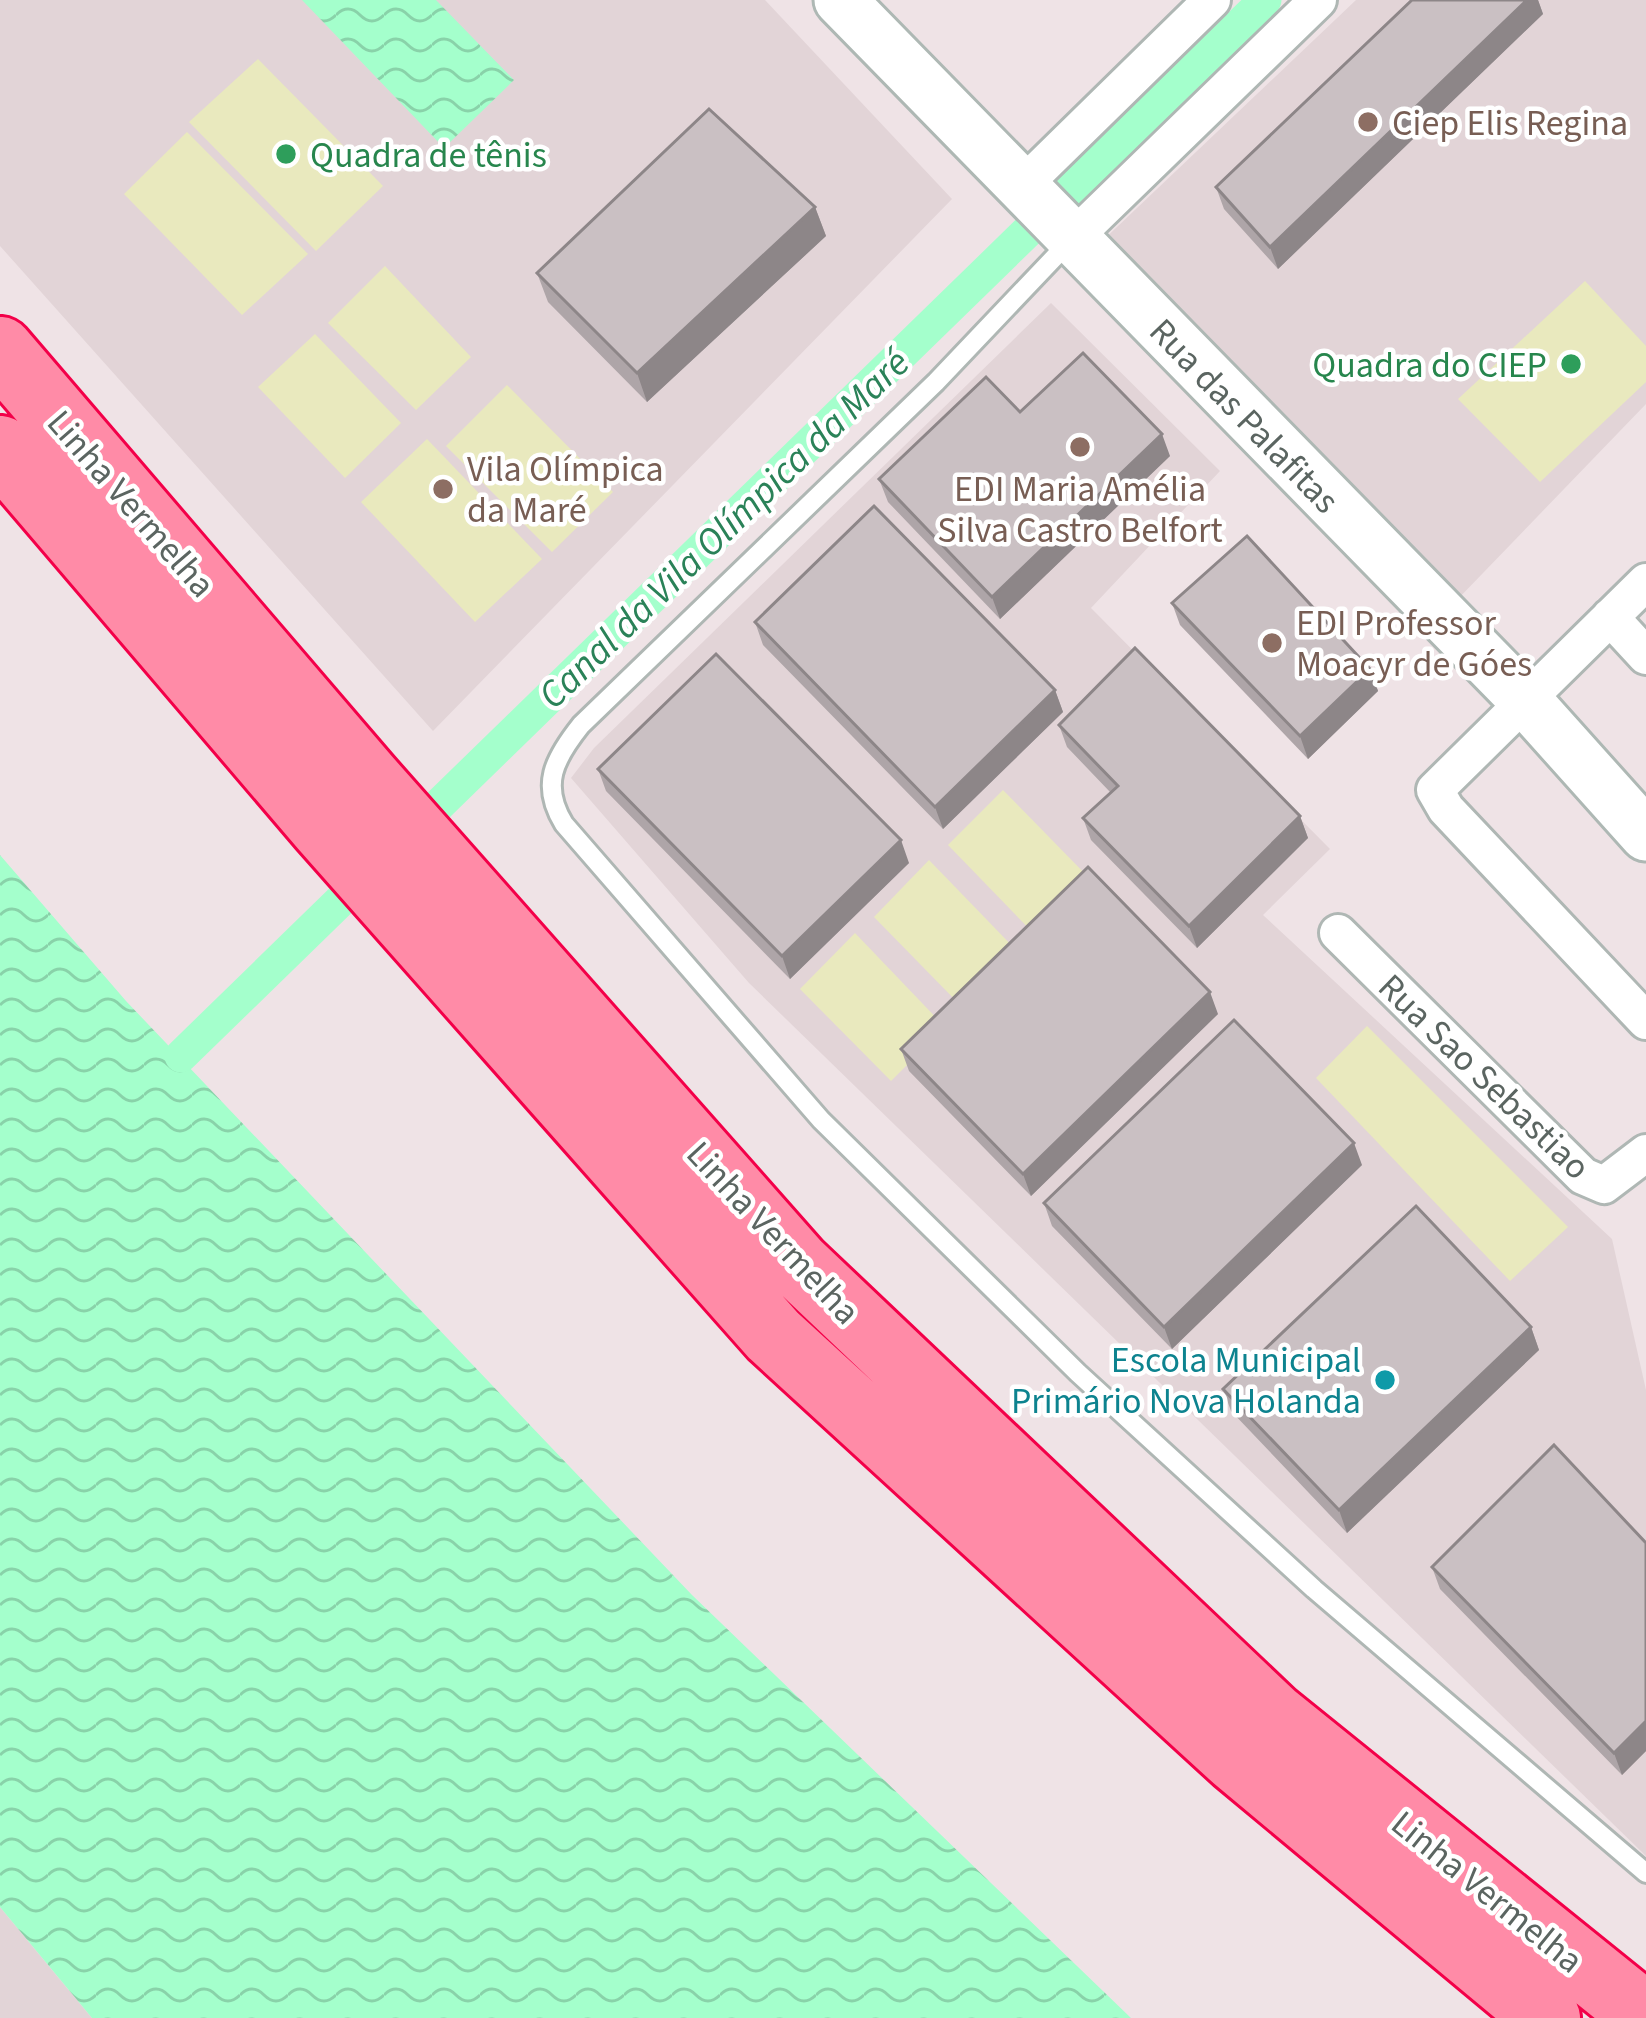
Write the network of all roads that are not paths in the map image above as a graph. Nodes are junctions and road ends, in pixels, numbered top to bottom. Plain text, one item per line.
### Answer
1 (840, 0) edge
2 (1212, 0) edge
3 (1318, 0) edge
4 (1049, 215) junction
5 (0, 350) edge
6 (0, 448) edge
7 (1646, 582) edge
8 (1610, 617) junction
9 (1646, 656) edge
10 (1526, 701) junction
11 (1646, 835) edge
12 (1338, 933) dead end
13 (1646, 1021) edge
14 (1642, 1157) edge
15 (1646, 1873) edge
16 (1646, 2017) edge
17 (1546, 2018) edge

1 - 4 street, Rua das Palafitas
2 - 4 street
3 - 4 street
4 - 10 street, Rua das Palafitas
4 - 15 lane
5 - 16 highway, Linha Vermelha
6 - 17 highway, Linha Vermelha
7 - 8 street
8 - 9 street
8 - 10 street
10 - 11 street, Rua das Palafitas
10 - 13 street
12 - 14 street, Rua Sao Sebastiao

